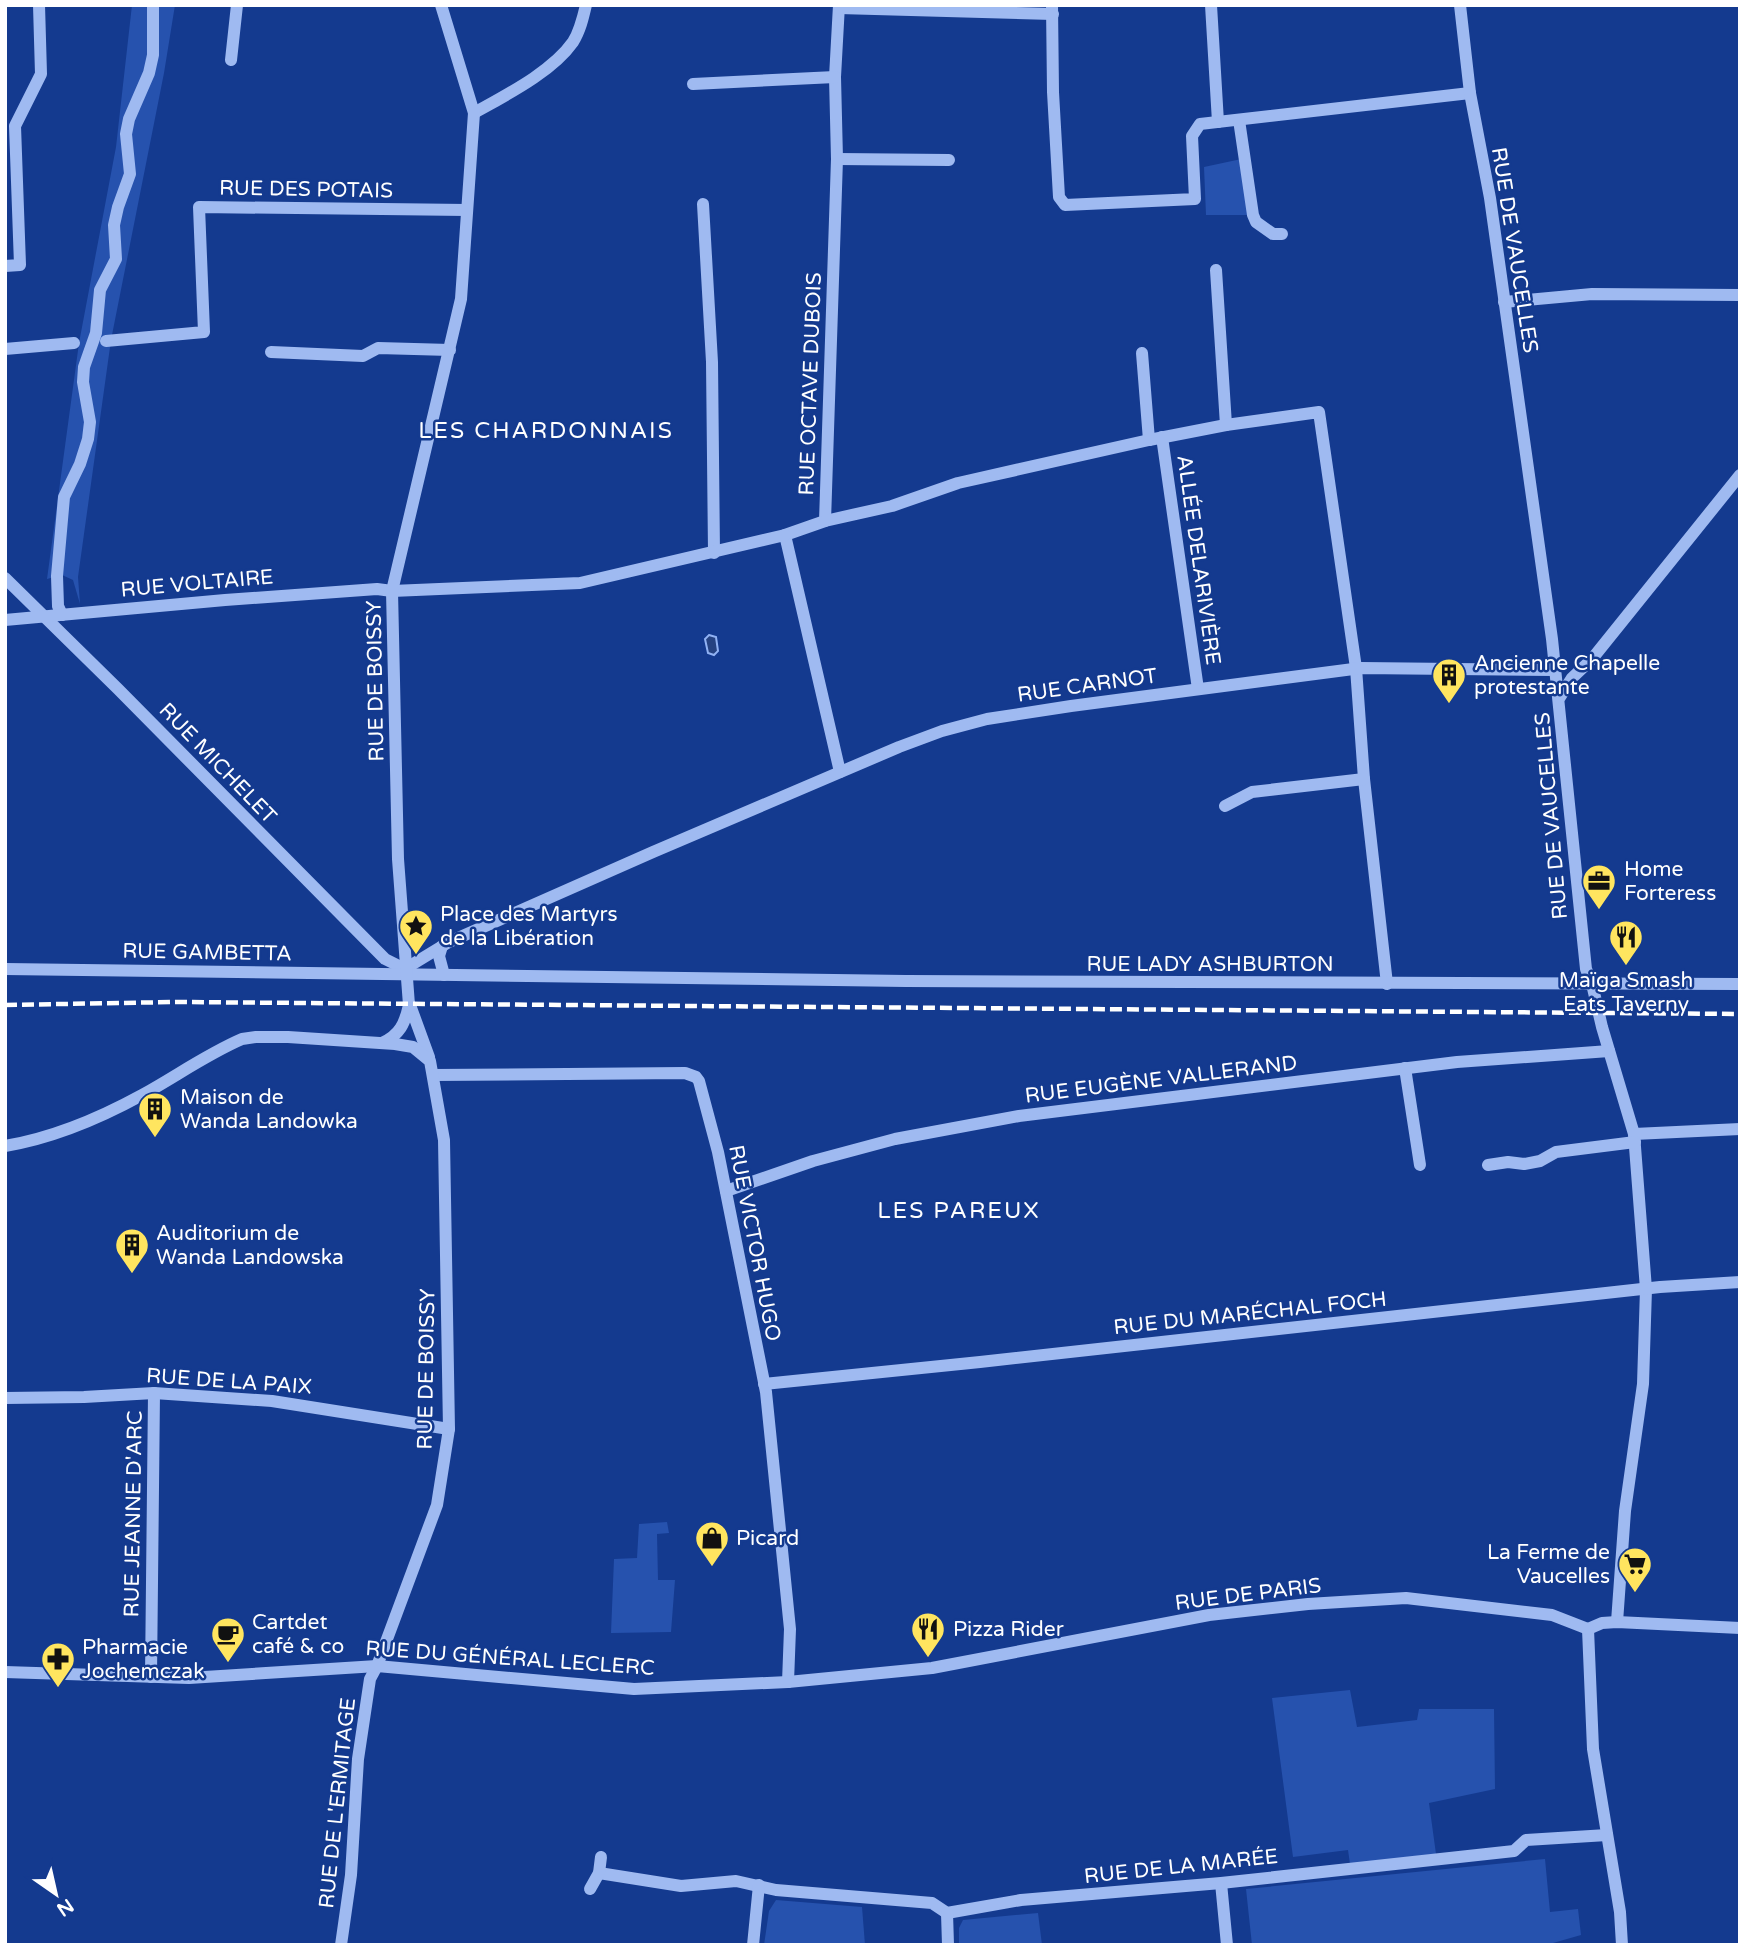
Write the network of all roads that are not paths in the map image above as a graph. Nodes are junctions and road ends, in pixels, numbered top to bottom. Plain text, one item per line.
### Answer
1 (39, 5) edge
2 (153, 5) edge
3 (237, 5) edge
4 (441, 5) edge
5 (586, 5) edge
6 (1211, 5) edge
7 (1460, 5) edge
8 (839, 7) edge
9 (1052, 10) edge
10 (231, 60) dead end
11 (835, 78) junction
12 (693, 84) dead end
13 (1470, 93) junction
14 (474, 113) junction
15 (1239, 120) junction
16 (1218, 122) junction
17 (837, 159) junction
18 (949, 160) dead end
19 (703, 204) dead end
20 (467, 210) junction
21 (1282, 234) dead end
22 (12, 238) edge
23 (5, 266) edge
24 (1216, 270) dead end
25 (1740, 295) edge
26 (1504, 302) junction
27 (106, 341) dead end
28 (74, 343) dead end
29 (5, 349) edge
30 (450, 350) junction
31 (271, 352) dead end
32 (1142, 352) dead end
33 (1226, 425) junction
34 (1156, 438) junction
35 (1740, 475) edge
36 (825, 521) junction
37 (785, 535) junction
38 (711, 554) junction
39 (5, 578) edge
40 (392, 591) junction
41 (62, 615) junction
42 (44, 616) junction
43 (5, 620) edge
44 (1356, 668) junction
45 (1554, 670) junction
46 (1198, 690) junction
47 (1560, 697) junction
48 (840, 772) junction
49 (1364, 779) junction
50 (1225, 806) dead end
51 (442, 946) junction
52 (5, 969) edge
53 (408, 971) junction
54 (444, 975) junction
55 (1387, 984) junction
56 (1592, 984) junction
57 (1740, 984) edge
58 (409, 1005) junction
59 (381, 1043) junction
60 (1609, 1051) junction
61 (430, 1061) junction
62 (1405, 1068) junction
63 (433, 1075) junction
64 (1740, 1129) edge
65 (1635, 1138) junction
66 (5, 1146) edge
67 (1420, 1165) dead end
68 (1488, 1165) dead end
69 (726, 1191) junction
70 (1740, 1282) edge
71 (1646, 1289) junction
72 (764, 1384) junction
73 (154, 1393) junction
74 (5, 1398) edge
75 (449, 1429) junction
76 (1617, 1622) junction
77 (1740, 1628) edge
78 (1588, 1629) junction
79 (377, 1666) junction
80 (5, 1672) edge
81 (150, 1677) junction
82 (788, 1682) junction
83 (761, 1683) joint
84 (1607, 1835) junction
85 (601, 1857) dead end
86 (599, 1873) junction
87 (1221, 1883) junction
88 (759, 1885) junction
89 (590, 1889) dead end
90 (947, 1913) junction
91 (341, 1945) edge
92 (753, 1945) edge
93 (948, 1945) edge
94 (1227, 1945) edge
95 (1622, 1945) edge

1 - 22 street
2 - 41 street
3 - 10 street
4 - 14 street
5 - 14 street
6 - 16 street
7 - 13 street, RUE DE VAUCELLES
8 - 9 street
8 - 11 street, RUE OCTAVE DUBOIS
9 - 16 street
11 - 12 street
11 - 17 street, RUE OCTAVE DUBOIS
13 - 15 street
13 - 26 street, RUE DE VAUCELLES
14 - 20 street, RUE DE BOISSY
15 - 16 street
15 - 21 street
17 - 18 street
17 - 36 street, RUE OCTAVE DUBOIS
19 - 38 street
20 - 27 street, RUE DES POTAIS
20 - 30 street, RUE DE BOISSY
22 - 23 street
24 - 33 street
25 - 26 street
26 - 45 street, RUE DE VAUCELLES
28 - 29 street
30 - 31 street
30 - 40 street, RUE DE BOISSY
32 - 34 street, ALLÉE DELARIVIÈRE
33 - 34 street
33 - 44 street
34 - 36 street
34 - 46 street, ALLÉE DELARIVIÈRE
35 - 47 street
36 - 37 street, RUE OCTAVE DUBOIS
37 - 38 street, RUE OCTAVE DUBOIS
37 - 48 street
38 - 40 street, RUE VOLTAIRE
39 - 42 street, RUE MICHELET
40 - 41 street, RUE VOLTAIRE
40 - 53 street, RUE DE BOISSY
41 - 42 street, RUE VOLTAIRE
42 - 43 street, RUE VOLTAIRE
42 - 53 street, RUE MICHELET
44 - 45 street, RUE CARNOT
44 - 46 street, RUE CARNOT
44 - 49 street
45 - 47 street, RUE DE VAUCELLES
46 - 48 street, RUE CARNOT
47 - 56 street, RUE DE VAUCELLES
48 - 51 street, RUE CARNOT
49 - 50 street
49 - 55 street
51 - 53 street
51 - 54 street
52 - 53 street, RUE GAMBETTA
53 - 54 street
53 - 58 street, RUE DE BOISSY
54 - 55 street, RUE LADY ASHBURTON
55 - 56 street, RUE LADY ASHBURTON
56 - 57 street, RUE LADY ASHBURTON
56 - 60 street, RUE DE VAUCELLES
58 - 59 street, RUE DE BOISSY
58 - 61 street, RUE DE BOISSY
59 - 61 street
59 - 66 street
60 - 62 street, RUE EUGÈNE VALLERAND
60 - 65 street, RUE DE VAUCELLES
61 - 63 street, RUE DE BOISSY
62 - 67 street
62 - 69 street, RUE EUGÈNE VALLERAND
63 - 69 street, RUE VICTOR HUGO
63 - 75 street, RUE DE BOISSY
64 - 65 street
65 - 68 street
65 - 71 street, RUE DE VAUCELLES
69 - 72 street, RUE VICTOR HUGO
70 - 71 street, RUE DU MARÉCHAL FOCH
71 - 72 street, RUE DU MARÉCHAL FOCH
71 - 76 street, RUE DE VAUCELLES
72 - 82 street, RUE VICTOR HUGO
73 - 74 street, RUE DE LA PAIX
73 - 75 street, RUE DE LA PAIX
73 - 81 street, RUE JEANNE D'ARC
75 - 79 street, RUE DE BOISSY
76 - 77 street
76 - 78 street
78 - 82 street, RUE DE PARIS
78 - 84 street
79 - 81 street, RUE DU GÉNÉRAL LECLERC
79 - 83 street, RUE DU GÉNÉRAL LECLERC
79 - 91 street, RUE DE L'ERMITAGE
80 - 81 street, RUE DU GÉNÉRAL LECLERC
82 - 83 street, RUE DE PARIS
84 - 87 street, RUE DE LA MARÉE
84 - 95 street
85 - 86 street
86 - 88 street, RUE DE LA MARÉE
86 - 89 street
87 - 90 street, RUE DE LA MARÉE
87 - 94 street
88 - 90 street, RUE DE LA MARÉE
88 - 92 street
90 - 93 street

